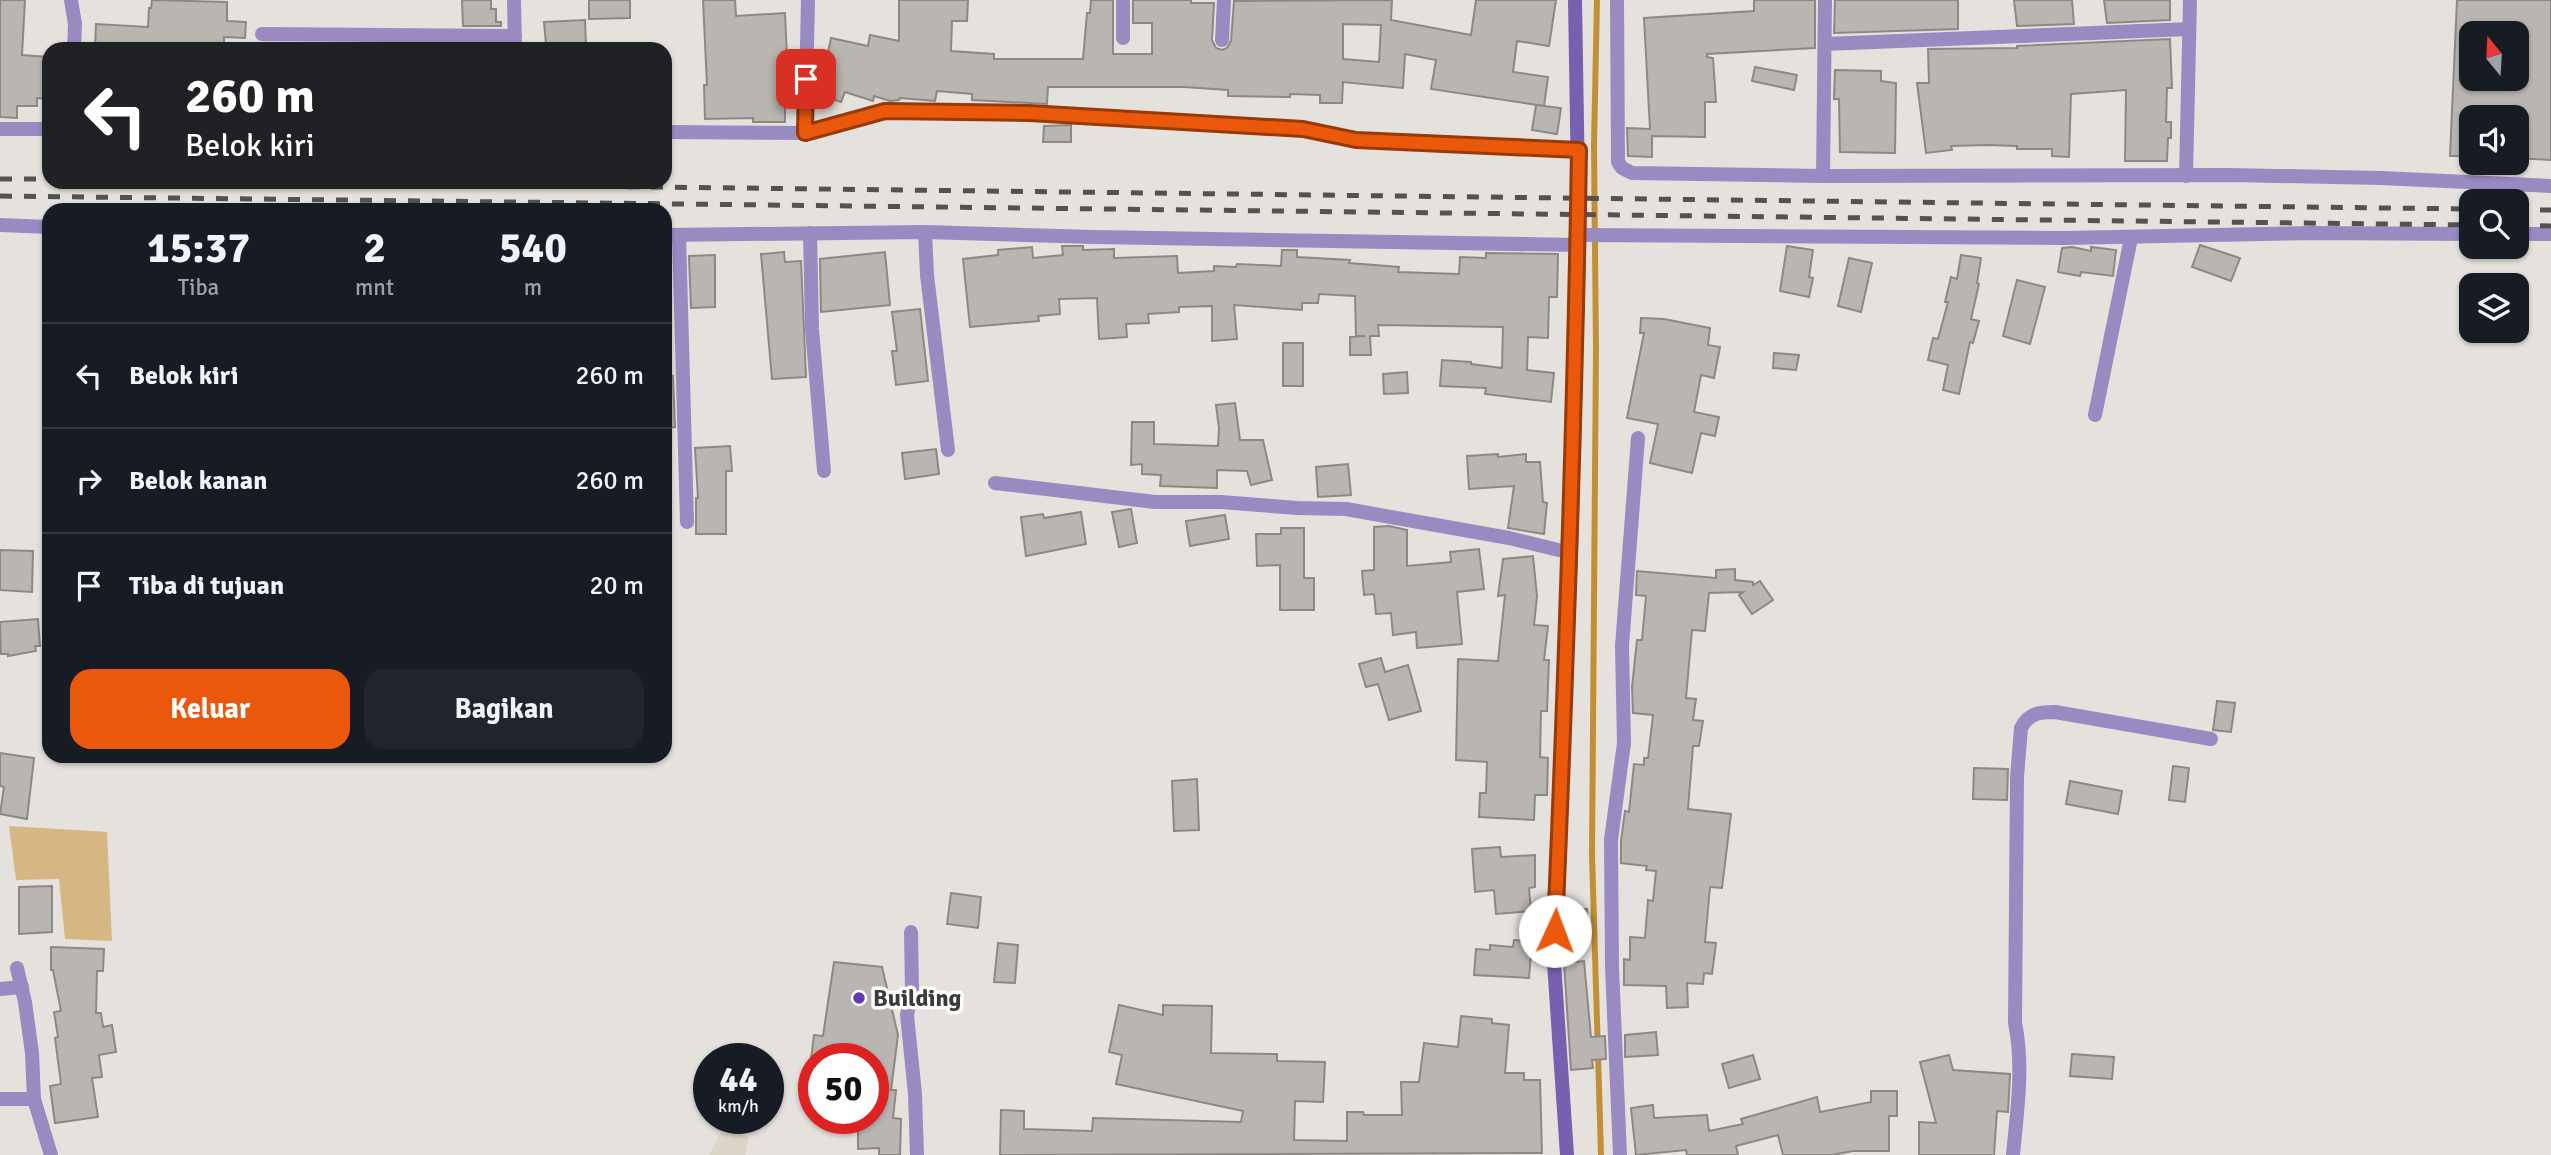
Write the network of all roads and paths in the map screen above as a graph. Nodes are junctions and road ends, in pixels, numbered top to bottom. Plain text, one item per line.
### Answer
1 (71, 0) edge
2 (514, 0) edge
3 (808, 0) edge
4 (1123, 0) edge
5 (1224, 0) edge
6 (1575, 0) edge
7 (1617, 0) edge
8 (1825, 0) edge
9 (2190, 0) edge
10 (2189, 29) junction
11 (262, 34) dead end
12 (1123, 38) dead end
13 (1222, 40) dead end
14 (74, 42) edge
15 (487, 42) edge
16 (515, 42) edge
17 (1825, 44) junction
18 (0, 128) edge
19 (42, 129) edge
20 (672, 132) edge
21 (805, 133) junction
22 (1579, 150) junction
23 (1823, 176) junction
24 (2186, 176) junction
25 (2551, 186) edge
26 (0, 225) edge
27 (42, 226) edge
28 (925, 232) junction
29 (810, 233) junction
30 (2459, 234) edge
31 (2529, 234) edge
32 (2551, 234) edge
33 (672, 235) edge
34 (2131, 237) junction
35 (1583, 238) junction
36 (2095, 415) dead end
37 (1638, 438) dead end
38 (948, 450) dead end
39 (824, 471) dead end
40 (995, 483) dead end
41 (687, 522) dead end
42 (1571, 553) junction
43 (2210, 739) dead end
44 (911, 932) dead end
45 (18, 968) dead end
46 (22, 987) junction
47 (0, 989) edge
48 (0, 1099) edge
49 (34, 1099) junction
50 (51, 1155) edge
51 (917, 1155) edge
52 (1566, 1155) edge
53 (1620, 1155) edge
54 (2013, 1155) edge

1 - 14 street
2 - 16 street
3 - 21 street
4 - 12 street
5 - 13 street
6 - 22 main road
7 - 23 street
8 - 17 street
9 - 10 street
10 - 17 street
10 - 24 street
11 - 15 street
17 - 23 street
18 - 19 street
20 - 21 street
21 - 22 street
22 - 35 main road
23 - 24 street
24 - 25 street
26 - 27 street
28 - 29 street
28 - 35 street
28 - 38 street
29 - 33 street
29 - 39 street
30 - 34 street
31 - 32 street
33 - 41 street
34 - 35 street
34 - 36 street
35 - 42 main road
37 - 53 street
40 - 42 street
42 - 52 main road
43 - 54 street
44 - 51 street
45 - 46 street
46 - 47 street
46 - 49 street
48 - 49 street
49 - 50 street

